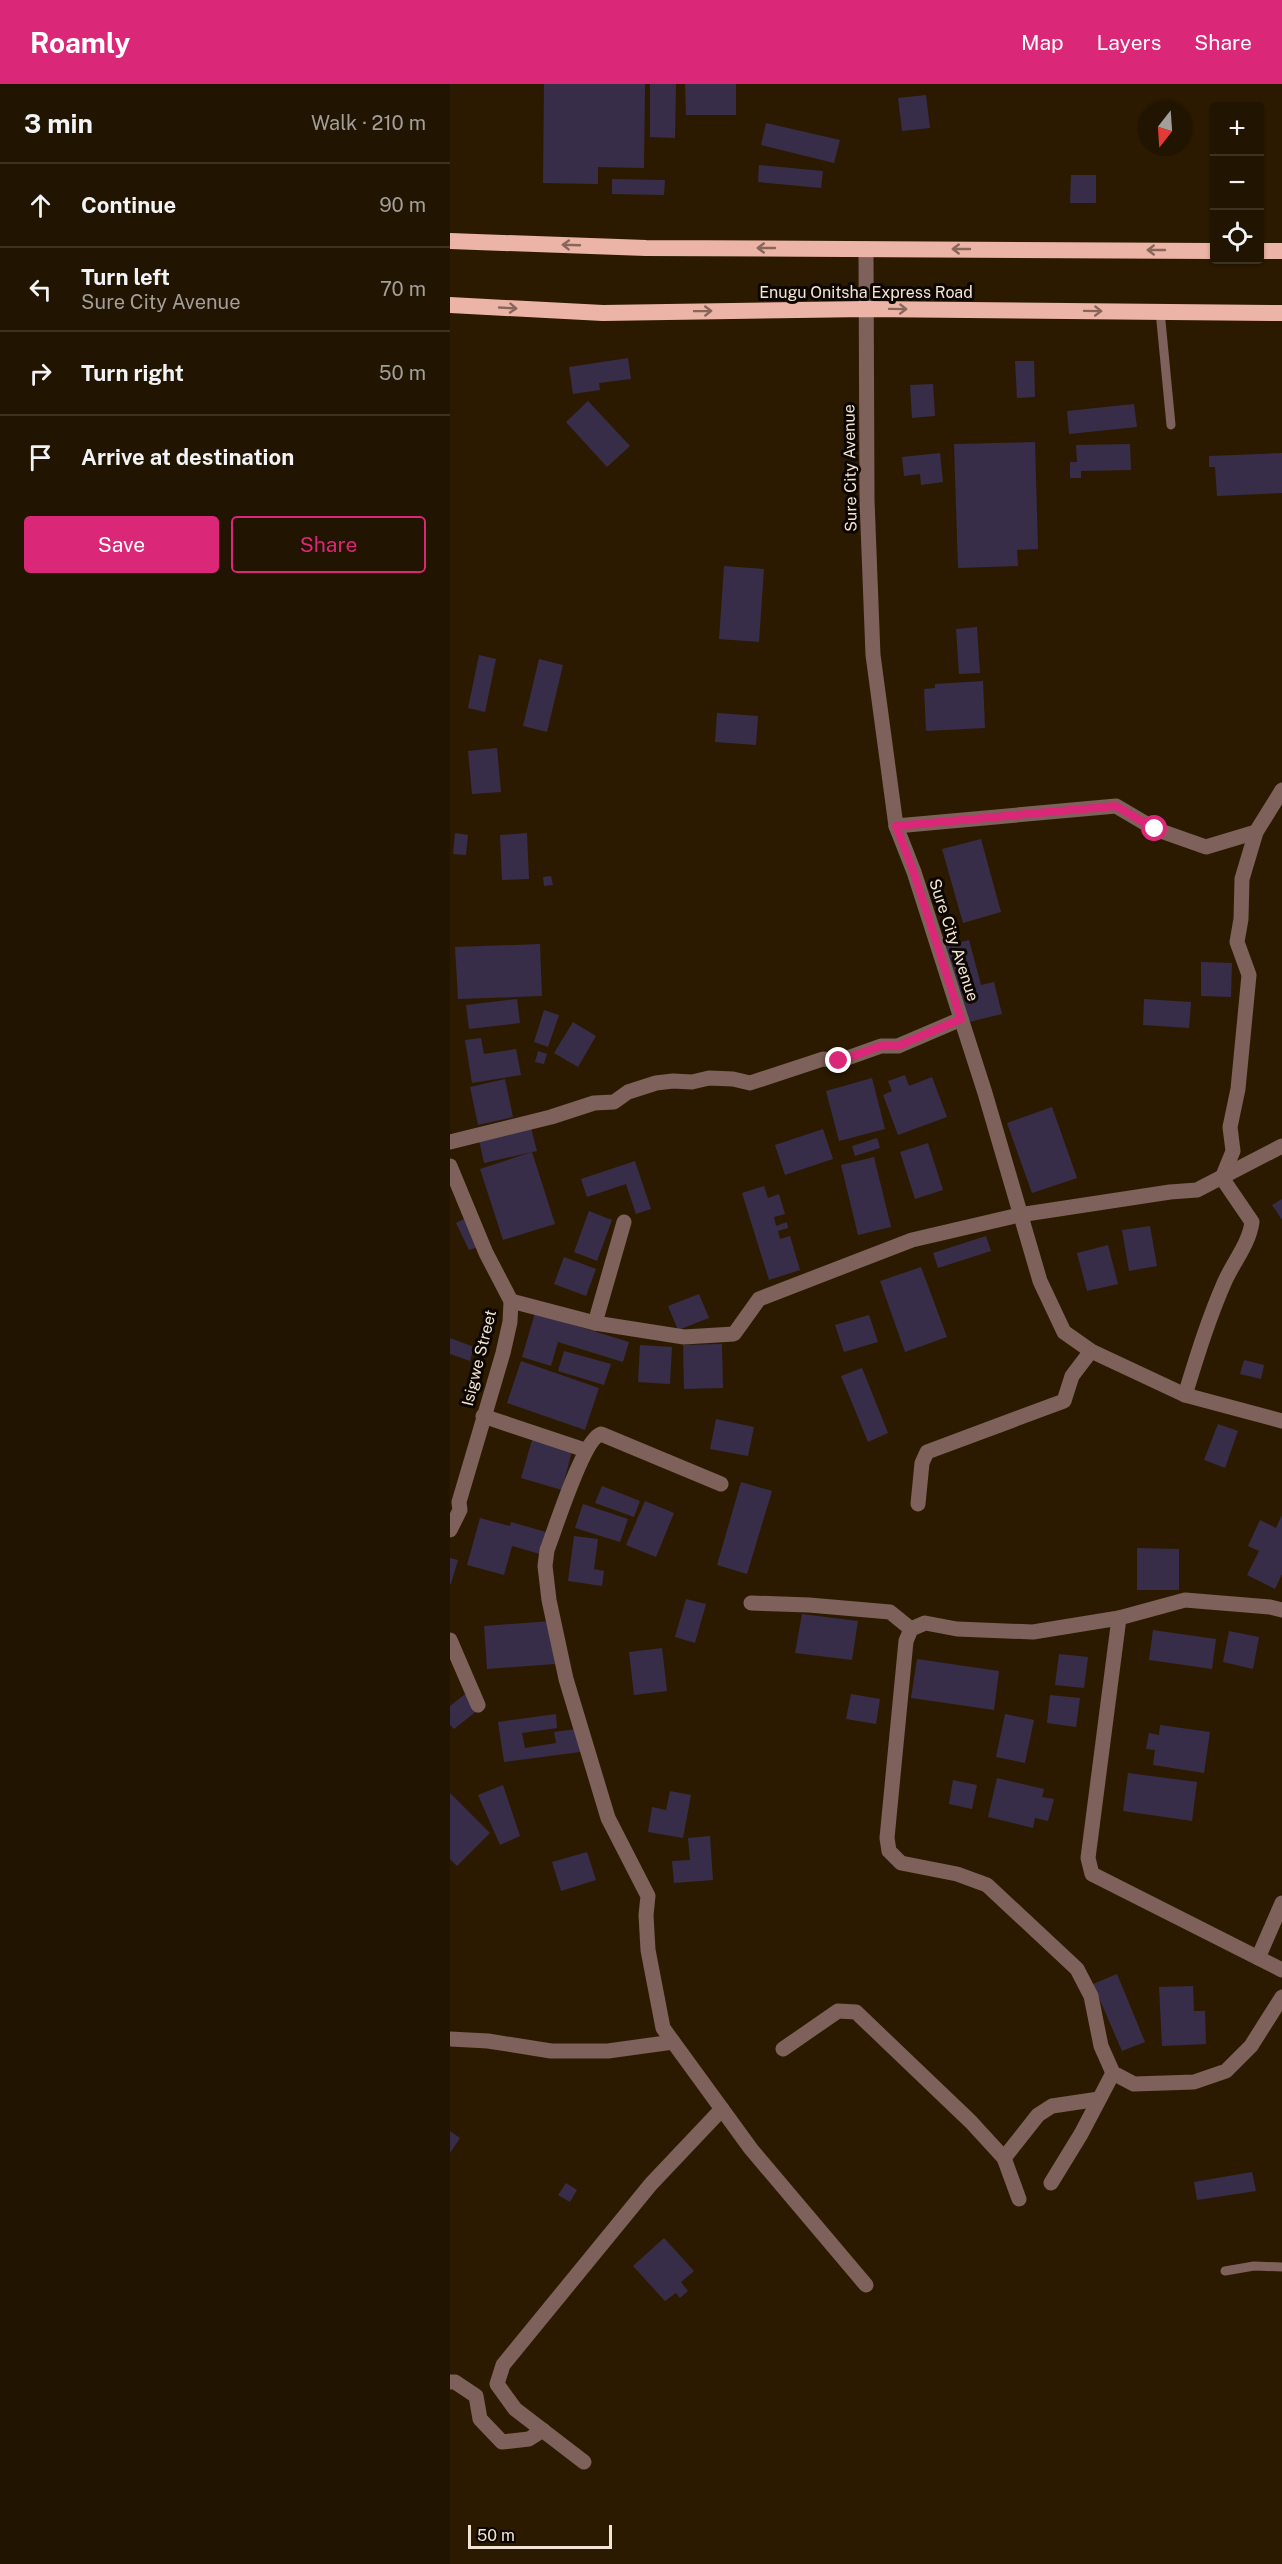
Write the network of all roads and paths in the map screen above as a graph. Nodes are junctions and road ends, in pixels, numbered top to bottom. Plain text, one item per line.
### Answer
1 (450, 241) edge
2 (866, 249) junction
3 (1210, 251) edge
4 (1264, 251) edge
5 (1282, 251) edge
6 (450, 305) edge
7 (867, 309) junction
8 (1160, 311) junction
9 (1282, 313) edge
10 (1171, 425) dead end
11 (1282, 790) edge
12 (896, 826) junction
13 (1256, 832) junction
14 (961, 1019) junction
15 (450, 1142) edge
16 (1282, 1146) edge
17 (450, 1166) edge
18 (1222, 1178) junction
19 (1019, 1215) junction
20 (624, 1222) dead end
21 (511, 1301) junction
22 (595, 1323) junction
23 (1091, 1351) junction
24 (1185, 1395) junction
25 (483, 1416) junction
26 (1282, 1421) edge
27 (585, 1450) junction
28 (721, 1484) dead end
29 (918, 1504) dead end
30 (450, 1530) edge
31 (751, 1603) dead end
32 (1282, 1610) edge
33 (1119, 1618) junction
34 (911, 1629) junction
35 (450, 1640) edge
36 (478, 1705) dead end
37 (1282, 1903) edge
38 (1258, 1959) junction
39 (1282, 1970) edge
40 (1282, 1997) edge
41 (450, 2038) edge
42 (674, 2042) junction
43 (783, 2049) dead end
44 (1113, 2073) junction
45 (1099, 2099) junction
46 (722, 2109) junction
47 (1004, 2158) junction
48 (1051, 2183) dead end
49 (1019, 2199) dead end
50 (1282, 2267) edge
51 (1225, 2271) dead end
52 (866, 2285) dead end
53 (450, 2382) edge
54 (543, 2430) junction
55 (584, 2462) dead end

2 -> 1 highway
3 -> 2 highway
2 - 7 street, Sure City Avenue
4 - 5 highway
6 -> 7 highway, Enugu Onitsha Express Road
7 -> 8 highway, Enugu Onitsha Express Road
7 - 12 street, Sure City Avenue
8 - 9 highway, Enugu Onitsha Express Road
8 - 10 lane
11 - 13 street
12 - 13 street
12 - 14 street, Sure City Avenue
13 - 18 street
14 - 15 street
14 - 19 street, Sure City Avenue
16 - 18 street
17 - 21 street, Isigwe Street
18 - 19 street
18 - 24 street
19 - 22 street
19 - 23 street, Sure City Avenue
20 - 22 street
21 - 22 street
21 - 25 street, Isigwe Street
23 - 24 street, Sure City Avenue
23 - 29 street
24 - 26 street, Sure City Avenue
25 - 27 street
25 - 30 street, Isigwe Street
27 - 28 street
27 - 42 street
31 - 34 street
32 - 33 street
33 - 34 street
33 - 38 street
34 - 44 street
35 - 36 street
37 - 38 street
38 - 39 street
40 - 44 street
41 - 42 street
42 - 46 street
43 - 47 street
44 - 45 street
45 - 47 street
45 - 48 street
46 - 52 street
46 - 54 street
47 - 49 street
50 - 51 lane
53 - 54 street
54 - 55 street

